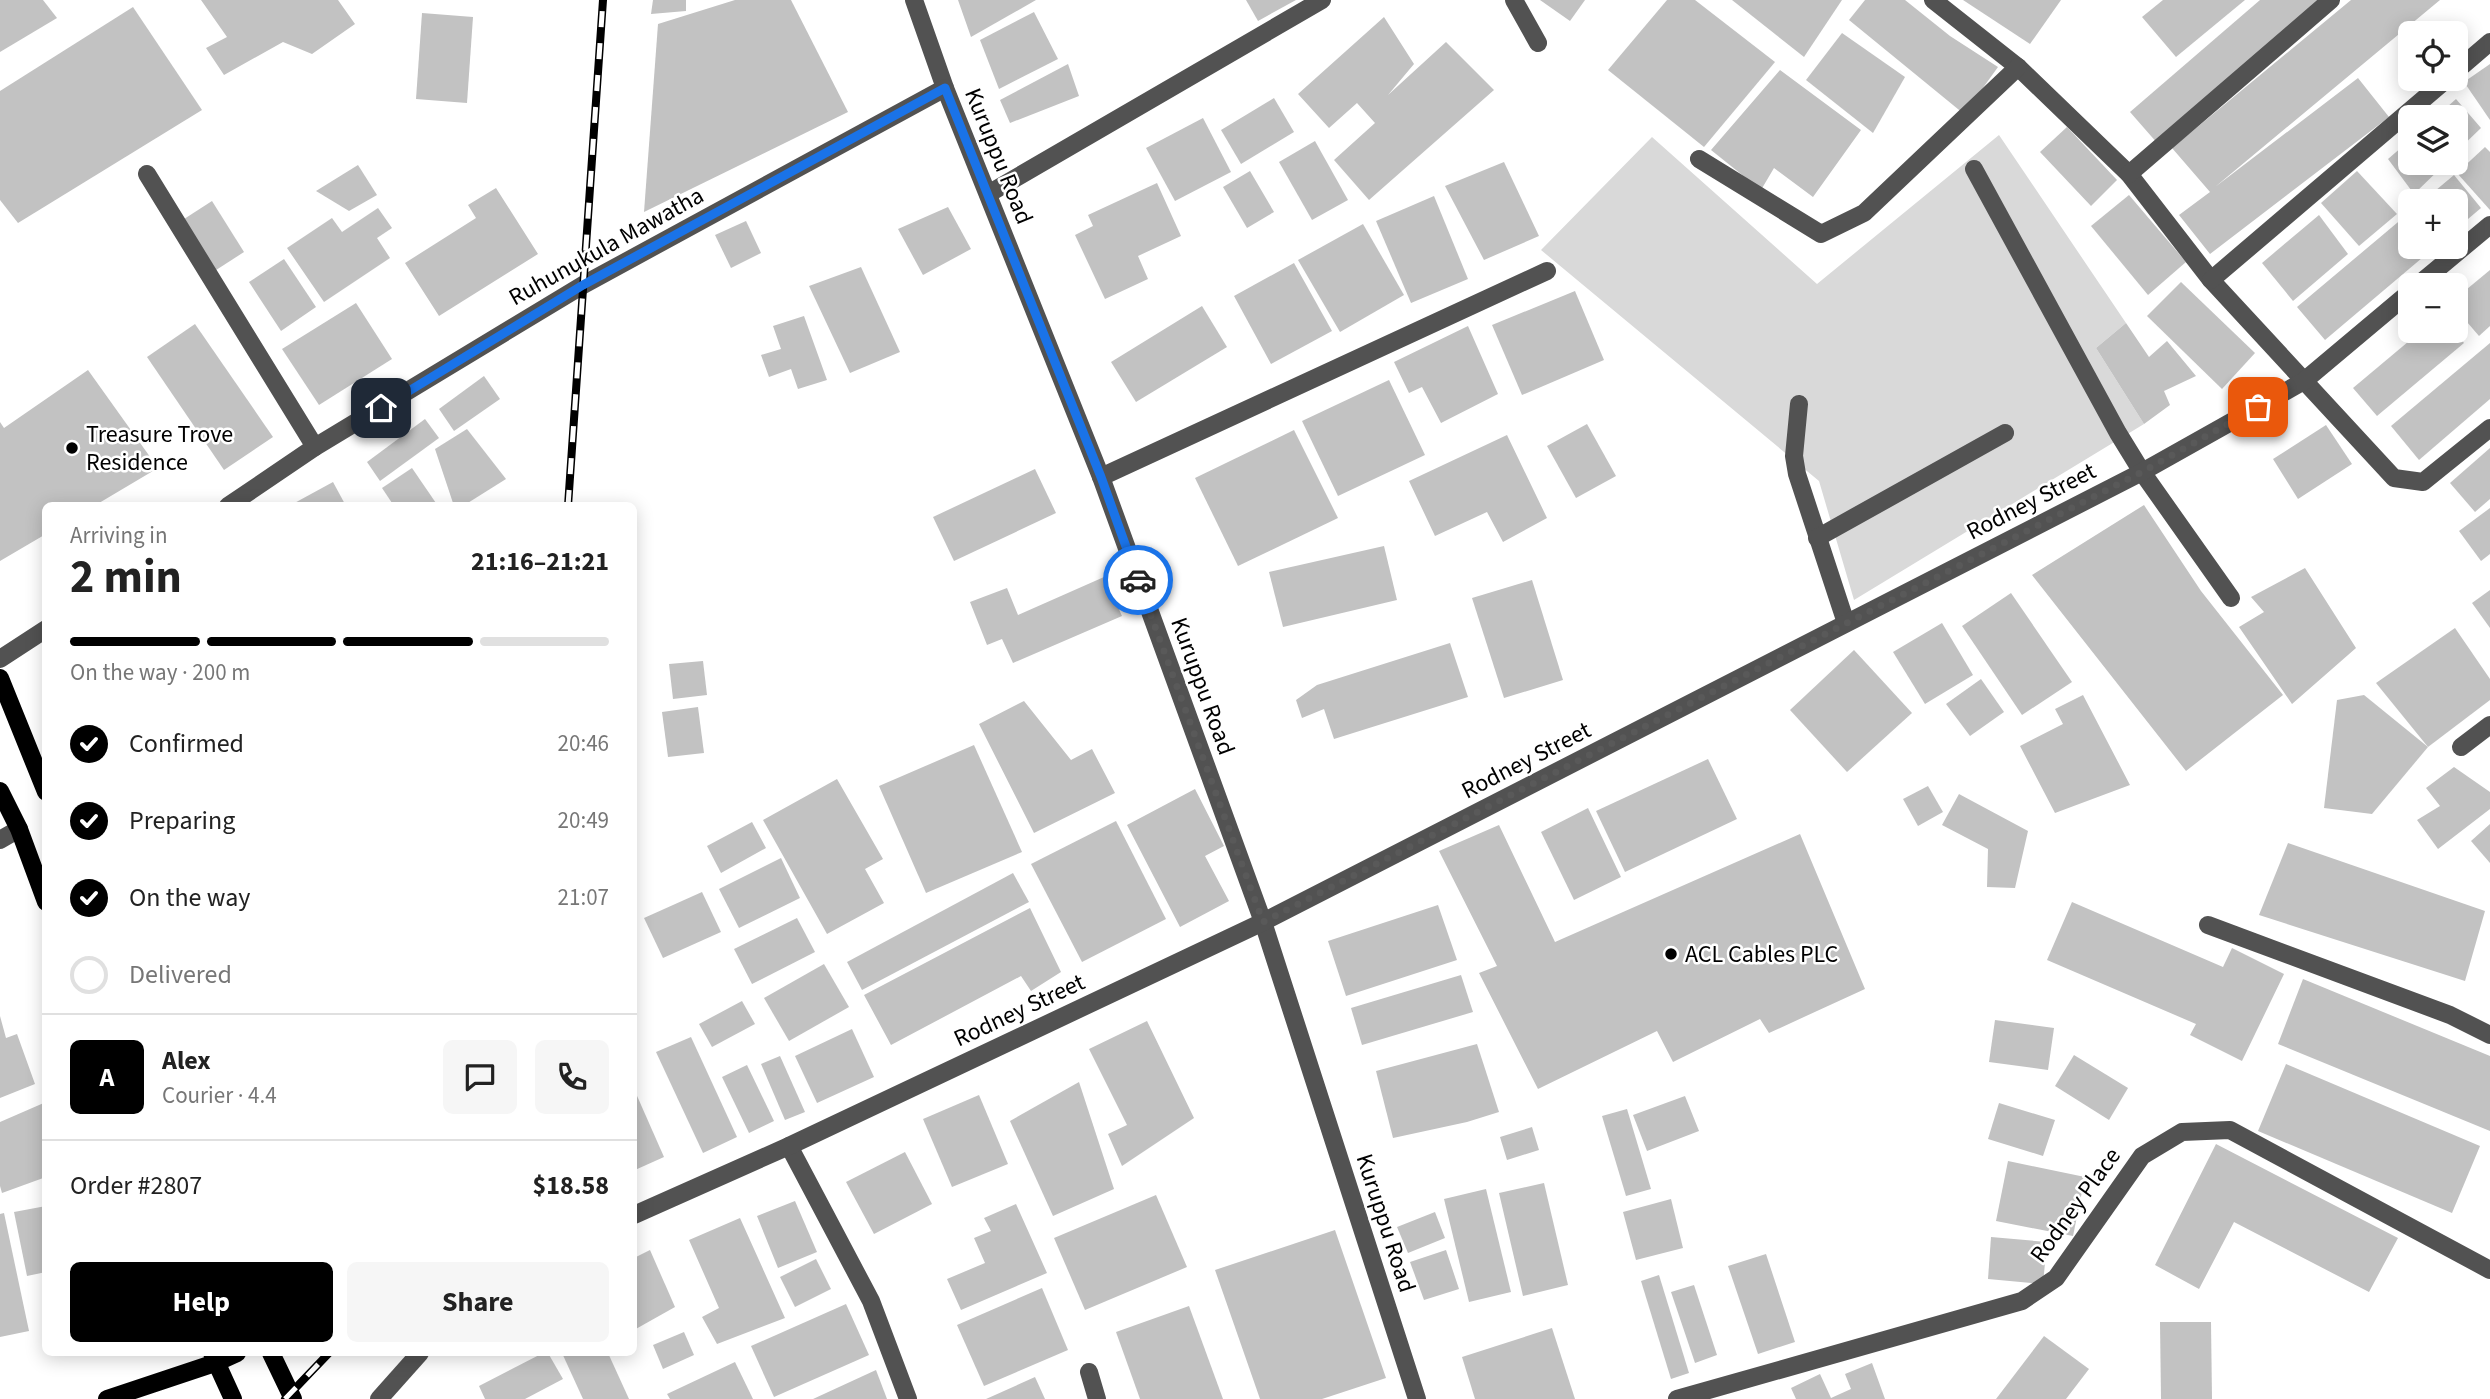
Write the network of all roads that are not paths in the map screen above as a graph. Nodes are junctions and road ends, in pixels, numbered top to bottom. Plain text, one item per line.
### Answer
1 (914, 0) edge
2 (1322, 0) edge
3 (1514, 0) edge
4 (1933, 0) edge
5 (2331, 0) edge
6 (2490, 42) edge
7 (1538, 43) dead end
8 (2468, 61) edge
9 (2018, 68) junction
10 (945, 88) junction
11 (2433, 91) edge
12 (1699, 159) dead end
13 (1974, 169) dead end
14 (147, 174) dead end
15 (2129, 174) junction
16 (988, 194) junction
17 (2490, 225) edge
18 (1547, 271) dead end
19 (2432, 273) edge
20 (2211, 280) junction
21 (2398, 302) edge
22 (2304, 381) junction
23 (1799, 404) dead end
24 (2490, 428) edge
25 (2005, 433) dead end
26 (316, 447) junction
27 (2142, 472) junction
28 (1101, 477) junction
29 (234, 502) edge
30 (1817, 538) junction
31 (2231, 598) dead end
32 (1846, 623) junction
33 (42, 632) edge
34 (0, 659) edge
35 (0, 678) edge
36 (2490, 725) edge
37 (2461, 747) dead end
38 (42, 782) edge
39 (0, 790) edge
40 (19, 829) junction
41 (0, 840) edge
42 (42, 890) edge
43 (1263, 922) junction
44 (2208, 925) dead end
45 (2490, 1035) edge
46 (789, 1146) junction
47 (637, 1214) edge
48 (2490, 1270) edge
49 (272, 1356) edge
50 (417, 1356) edge
51 (213, 1358) edge
52 (1089, 1373) dead end
53 (107, 1399) edge
54 (233, 1399) edge
55 (293, 1399) edge
56 (379, 1399) edge
57 (908, 1399) edge
58 (1097, 1399) edge
59 (1417, 1399) edge
60 (1677, 1399) edge

1 - 10 street, Kuruppu Road
2 - 16 street
3 - 7 street
4 - 9 street
5 - 15 street
6 - 8 street
9 - 12 street
9 - 15 street
10 - 16 street, Kuruppu Road
10 - 26 street, Ruhunukula Mawatha
11 - 20 street
13 - 27 street
14 - 26 street
15 - 20 street
16 - 28 street, Kuruppu Road
17 - 19 street
18 - 28 street
20 - 22 street
21 - 22 street, Rodney Street
22 - 24 street
22 - 27 street, Rodney Street
23 - 30 street
25 - 30 street
26 - 29 street, Ruhunukula Mawatha
27 - 31 street
27 - 32 street, Rodney Street
28 - 43 street, Kuruppu Road
30 - 32 street
32 - 43 street, Rodney Street
33 - 34 street
35 - 38 main road
36 - 37 street
39 - 40 main road
40 - 41 street
40 - 42 main road
43 - 46 street, Rodney Street
43 - 59 street, Kuruppu Road
44 - 45 street
46 - 47 street, Rodney Street
46 - 57 street
48 - 60 street, Rodney Place
49 - 55 main road
50 - 56 street
51 - 53 main road
51 - 54 main road
52 - 58 street

